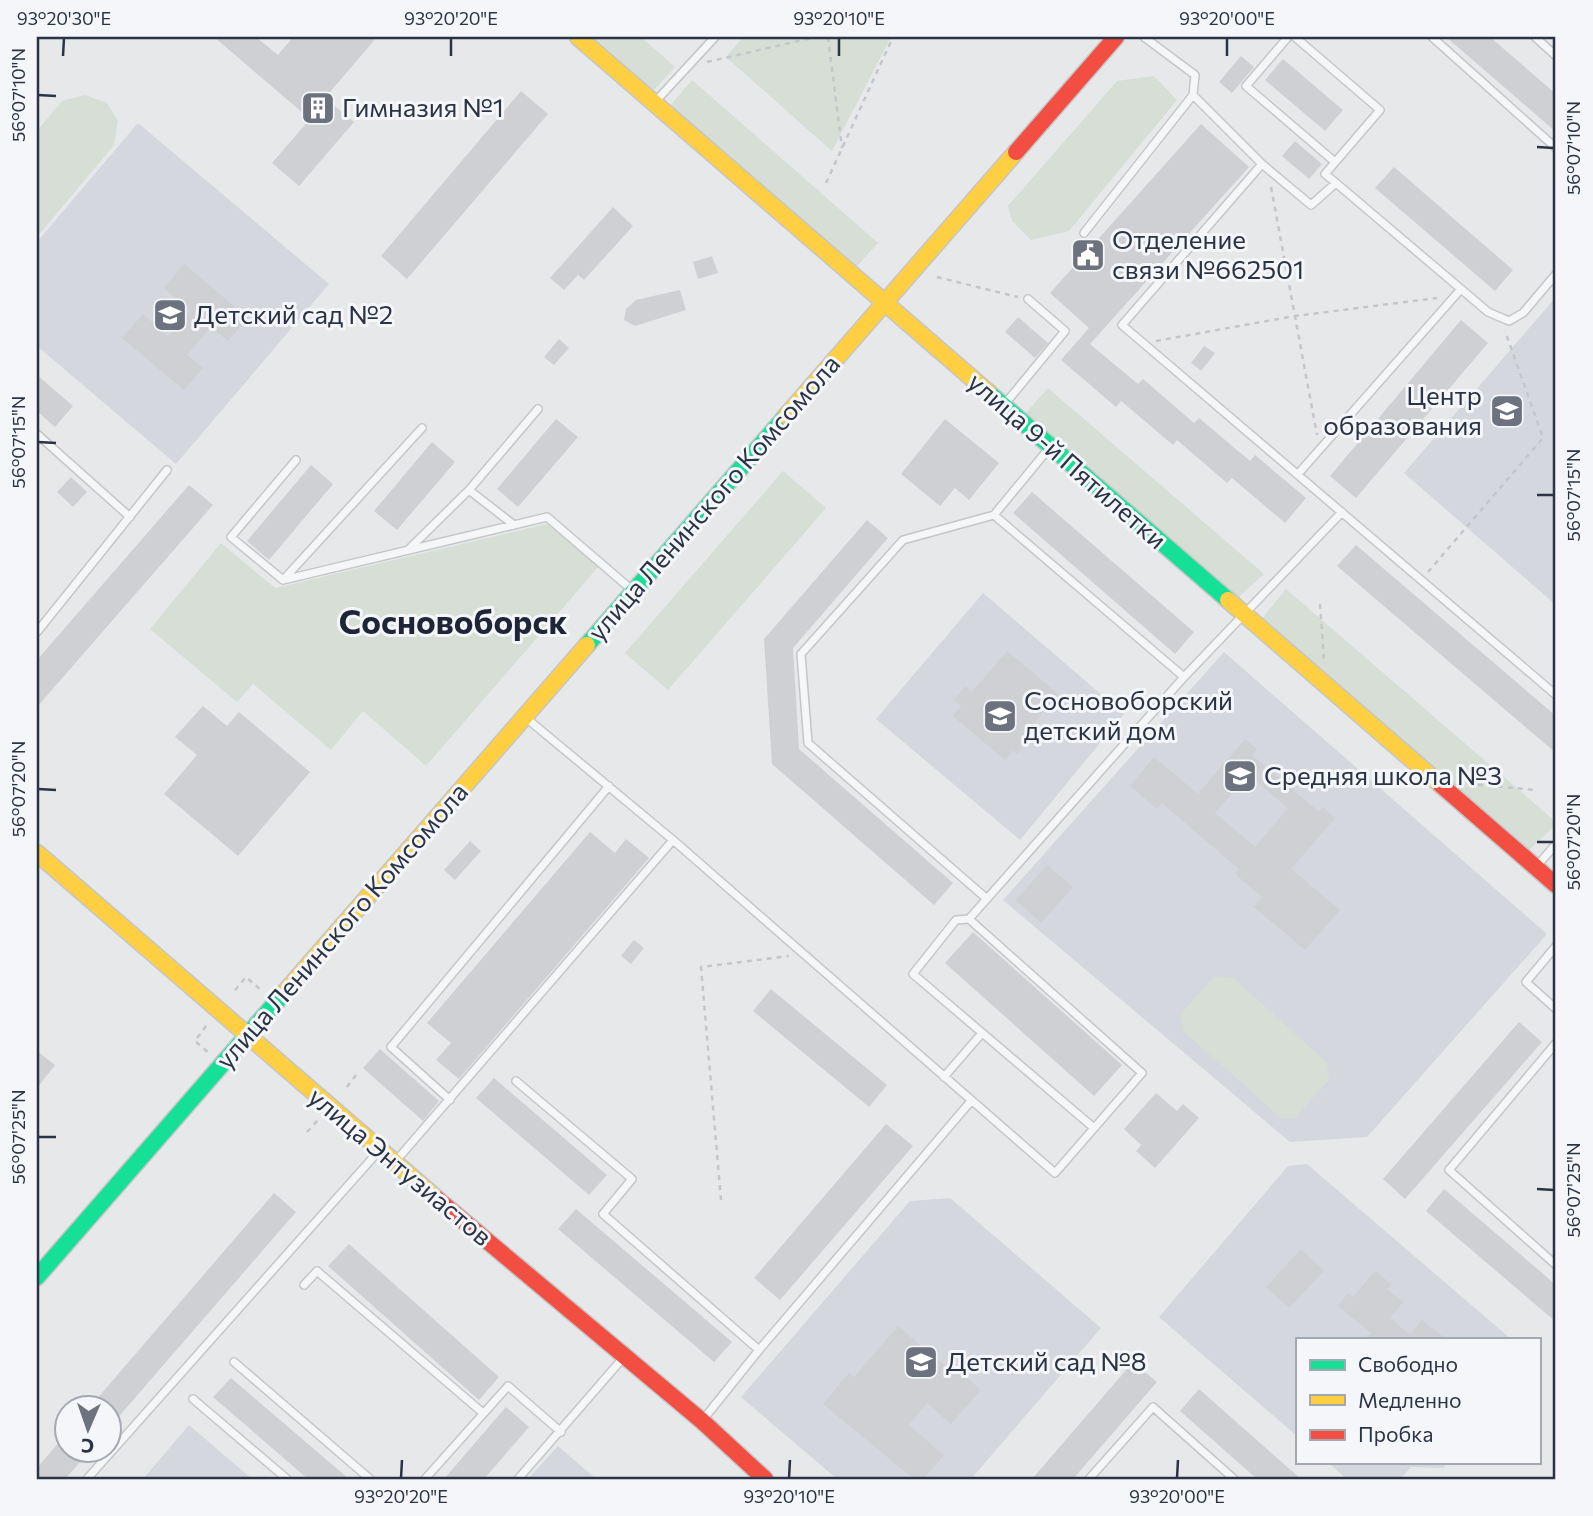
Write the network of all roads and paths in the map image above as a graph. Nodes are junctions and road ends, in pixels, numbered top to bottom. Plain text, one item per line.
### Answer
1 (578, 37) edge
2 (715, 37) edge
3 (816, 37) edge
4 (828, 37) edge
5 (893, 37) edge
6 (1116, 37) edge
7 (1144, 37) edge
8 (1288, 37) edge
9 (1295, 37) edge
10 (1432, 37) edge
11 (1535, 37) edge
12 (1556, 56) edge
13 (688, 66) junction
14 (1193, 95) junction
15 (654, 103) junction
16 (842, 148) junction
17 (1556, 148) edge
18 (1335, 162) junction
19 (1264, 166) junction
20 (826, 183) dead end
21 (1336, 183) junction
22 (1084, 233) dead end
23 (1556, 274) edge
24 (937, 277) dead end
25 (1461, 289) junction
26 (1454, 296) junction
27 (1028, 299) joint
28 (885, 302) junction
29 (1295, 316) junction
30 (1509, 321) junction
31 (1143, 343) junction
32 (1003, 405) junction
33 (538, 409) dead end
34 (422, 428) dead end
35 (37, 434) edge
36 (1051, 447) junction
37 (1320, 449) junction
38 (296, 460) dead end
39 (167, 470) dead end
40 (1298, 474) junction
41 (469, 490) junction
42 (1342, 512) junction
43 (994, 515) junction
44 (130, 517) junction
45 (514, 525) junction
46 (409, 549) junction
47 (283, 580) junction
48 (1421, 580) junction
49 (634, 591) junction
50 (1320, 604) dead end
51 (1245, 615) junction
52 (37, 632) edge
53 (1184, 677) junction
54 (1326, 685) junction
55 (1556, 695) edge
56 (524, 716) junction
57 (1463, 784) dead end
58 (610, 786) junction
59 (1538, 790) dead end
60 (673, 839) junction
61 (1556, 844) edge
62 (37, 853) edge
63 (1536, 867) junction
64 (1556, 885) edge
65 (987, 900) junction
66 (969, 919) junction
67 (1556, 946) edge
68 (803, 954) junction
69 (235, 990) dead end
70 (261, 990) dead end
71 (1556, 1009) edge
72 (206, 1027) dead end
73 (982, 1033) junction
74 (247, 1035) junction
75 (1556, 1043) edge
76 (212, 1055) dead end
77 (356, 1076) dead end
78 (944, 1077) junction
79 (516, 1081) dead end
80 (347, 1087) dead end
81 (450, 1100) junction
82 (971, 1101) junction
83 (320, 1117) dead end
84 (1094, 1128) junction
85 (307, 1132) dead end
86 (380, 1150) junction
87 (395, 1163) junction
88 (721, 1200) dead end
89 (1556, 1265) edge
90 (37, 1277) edge
91 (304, 1285) dead end
92 (758, 1350) junction
93 (625, 1357) junction
94 (234, 1362) dead end
95 (193, 1398) dead end
96 (483, 1413) junction
97 (702, 1421) junction
98 (561, 1432) junction
99 (87, 1479) edge
100 (287, 1479) edge
101 (370, 1479) edge
102 (425, 1479) edge
103 (518, 1479) edge
104 (765, 1479) edge
105 (1089, 1479) edge
106 (1234, 1479) edge

1 - 15 street, улица 9-й Пятилетки
2 - 13 lane
3 - 13 path
4 - 16 path
5 - 16 path
6 - 28 street, улица Ленинского Комсомола
7 - 14 lane
8 - 18 lane
9 - 18 lane
10 - 17 lane
11 - 12 lane
13 - 15 lane
14 - 19 lane
14 - 22 lane
15 - 28 street, улица 9-й Пятилетки
16 - 20 path
18 - 21 lane
19 - 21 lane
19 - 29 path
19 - 31 lane
21 - 25 lane
23 - 30 lane
24 - 27 path
25 - 26 lane
25 - 30 lane
26 - 29 path
26 - 37 lane
27 - 32 lane
28 - 32 street, улица 9-й Пятилетки
28 - 49 street, улица Ленинского Комсомола
29 - 31 path
29 - 37 path
30 - 48 path
31 - 40 lane
32 - 36 street, улица 9-й Пятилетки
33 - 41 lane
34 - 47 lane
35 - 44 lane
36 - 43 lane
36 - 51 street, улица 9-й Пятилетки
37 - 40 lane
38 - 47 lane
39 - 44 lane
40 - 42 lane
41 - 45 lane
41 - 46 lane
42 - 48 lane
42 - 51 lane
43 - 53 lane
43 - 65 lane
44 - 52 lane
45 - 46 lane
45 - 49 lane
46 - 47 lane
48 - 55 lane
49 - 56 street, улица Ленинского Комсомола
50 - 54 path
51 - 53 lane
51 - 54 street, улица 9-й Пятилетки
53 - 65 lane
54 - 63 street, улица 9-й Пятилетки
56 - 58 lane
56 - 74 street, улица Ленинского Комсомола
57 - 59 path
58 - 60 lane
58 - 81 lane
60 - 68 lane
60 - 81 lane
61 - 63 lane
62 - 74 street, улица Энтузиастов
63 - 64 street, улица 9-й Пятилетки
65 - 66 lane
66 - 73 lane
66 - 84 lane
67 - 71 lane
68 - 78 lane
68 - 88 path
69 - 70 path
72 - 76 path
73 - 78 lane
73 - 84 lane
74 - 86 street, улица Энтузиастов
74 - 90 street, улица Ленинского Комсомола
75 - 89 lane
77 - 80 path
78 - 82 lane
79 - 92 lane
81 - 87 lane
82 - 84 lane
82 - 92 lane
83 - 85 path
86 - 87 street, улица Энтузиастов
86 - 99 lane
87 - 93 street, улица Энтузиастов
91 - 96 lane
92 - 97 lane
93 - 97 street, улица Энтузиастов
93 - 98 lane
94 - 101 lane
95 - 100 lane
96 - 98 lane
96 - 102 lane
97 - 104 street, улица Энтузиастов
98 - 103 lane
105 - 106 lane

